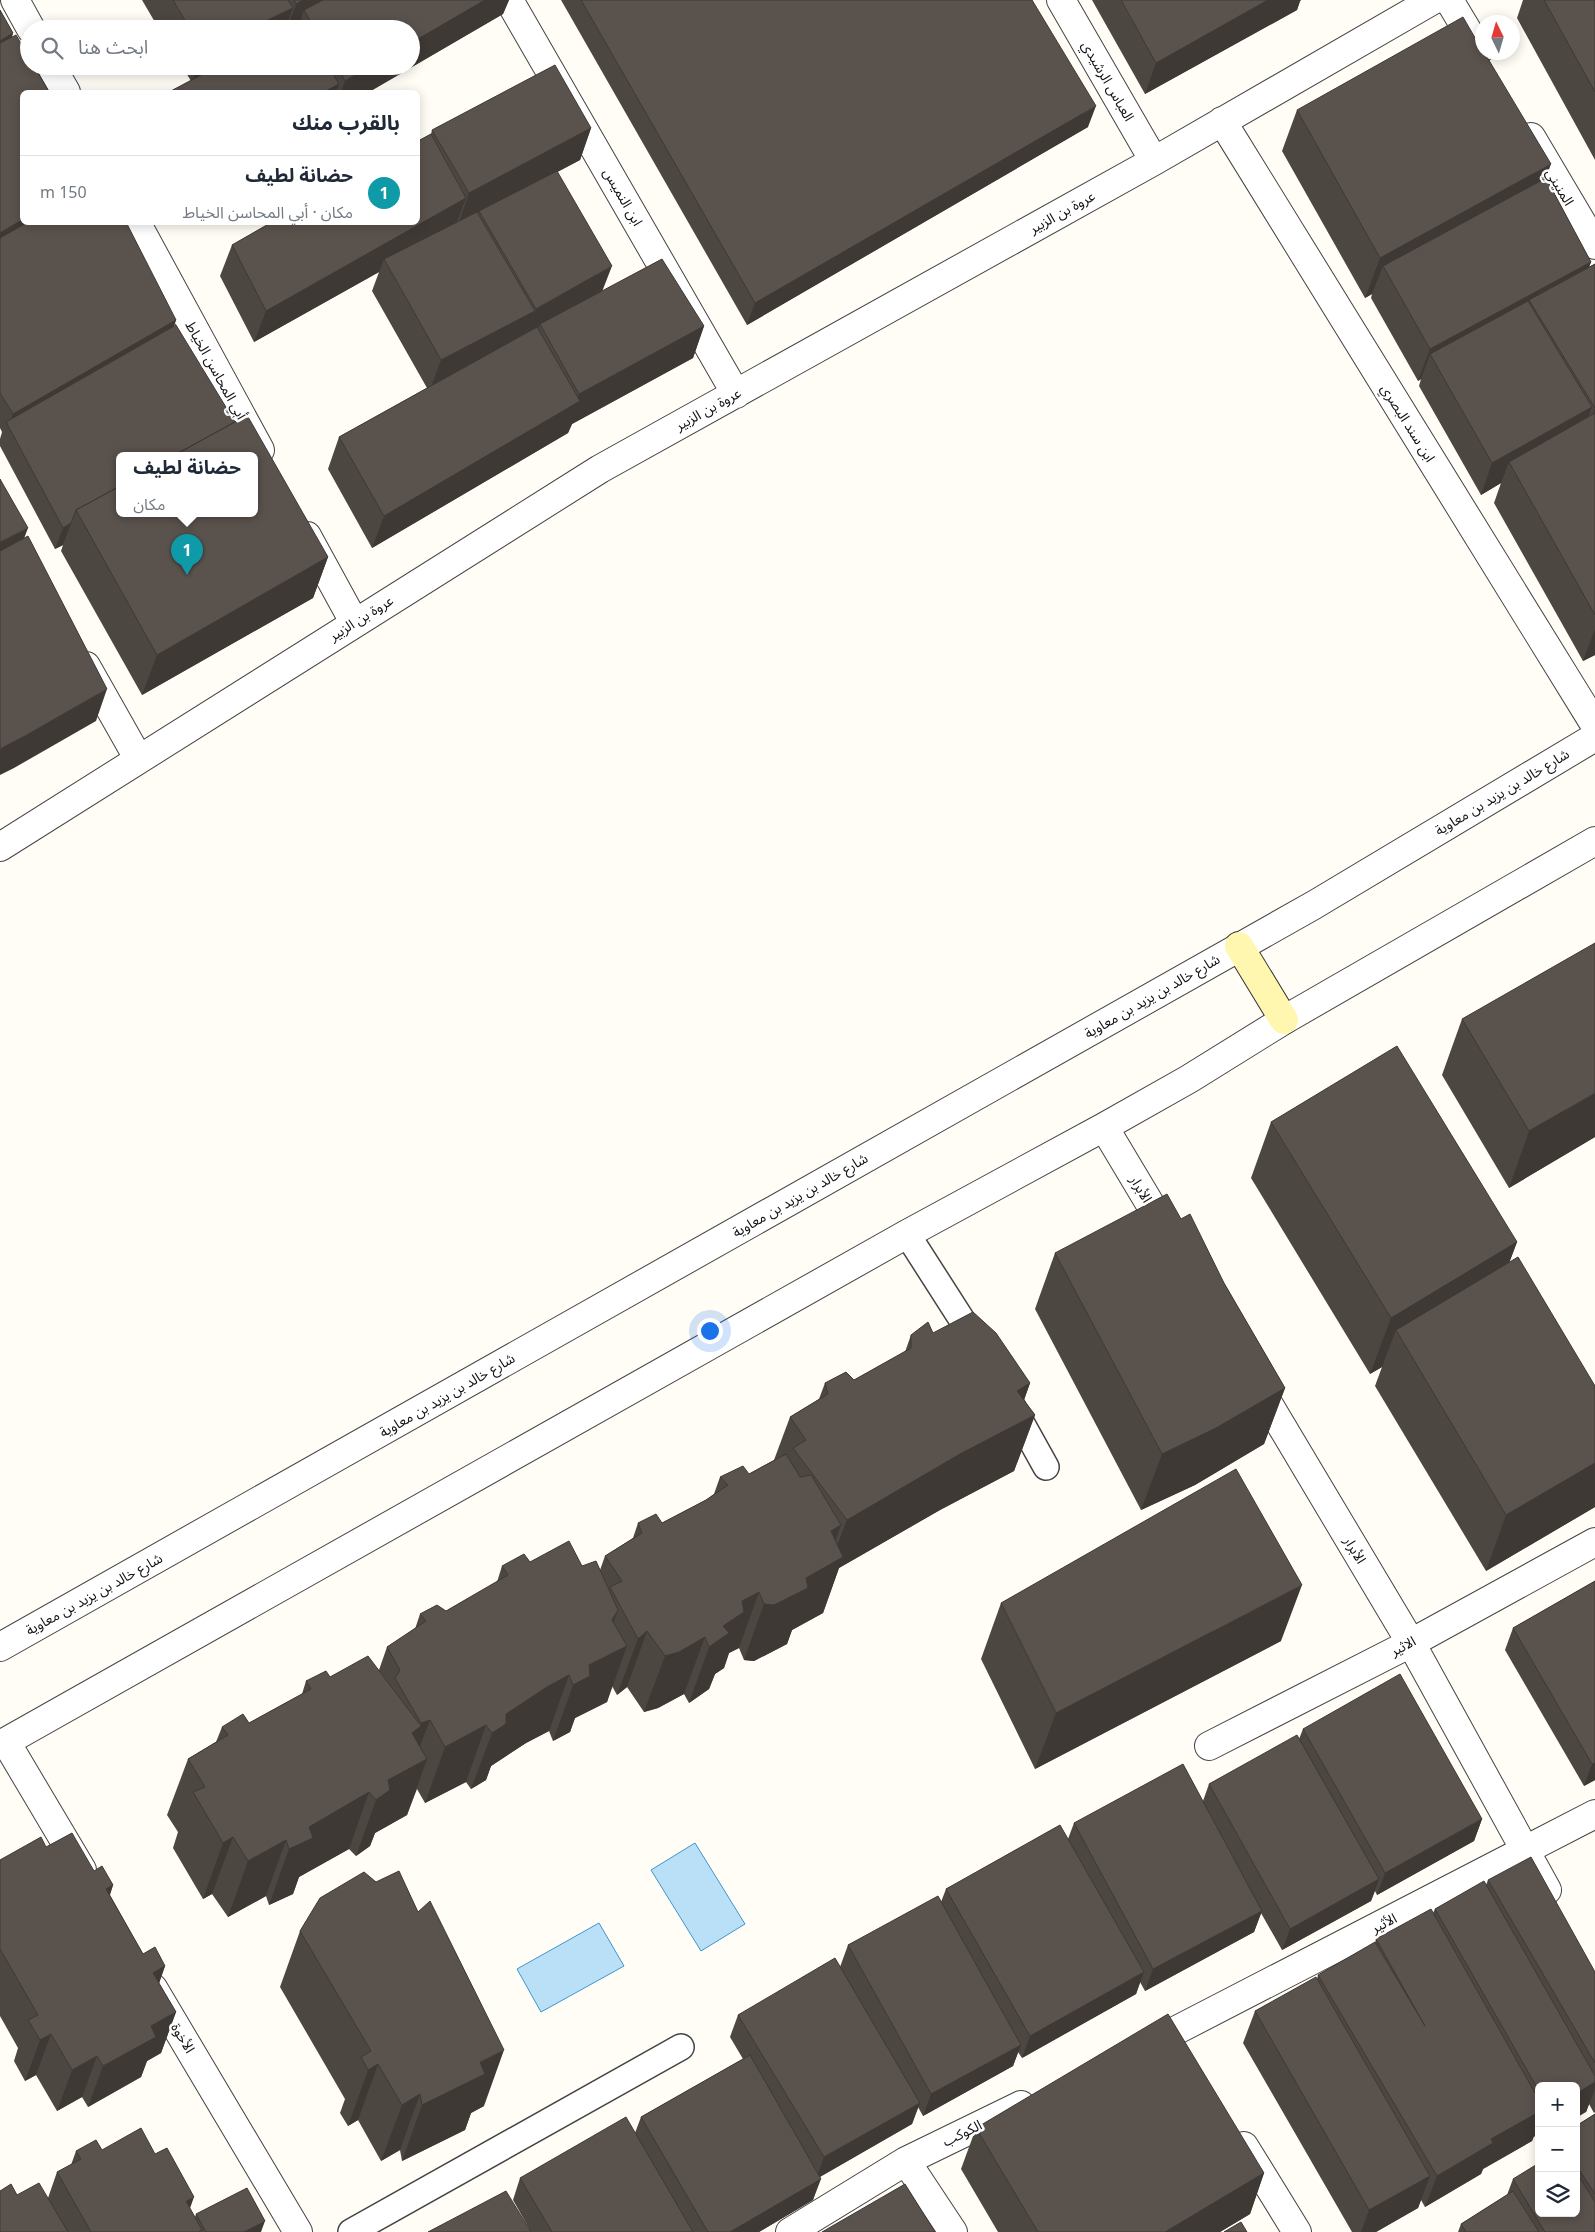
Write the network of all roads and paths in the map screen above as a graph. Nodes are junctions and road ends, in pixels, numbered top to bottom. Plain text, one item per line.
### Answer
1 (15, 0) edge
2 (509, 0) edge
3 (1061, 0) edge
4 (1433, 0) edge
5 (1449, 0) edge
6 (26, 20) edge
7 (1490, 68) edge
8 (56, 75) edge
9 (65, 90) edge
10 (1520, 118) edge
11 (1222, 121) junction
12 (1154, 161) junction
13 (138, 225) edge
14 (1595, 245) edge
15 (736, 394) junction
16 (274, 474) edge
17 (297, 518) edge
18 (354, 622) junction
19 (76, 648) edge
20 (1595, 725) edge
21 (1595, 737) edge
22 (138, 758) junction
23 (1595, 841) edge
24 (0, 847) edge
25 (1239, 946) junction
26 (1284, 1020) junction
27 (1104, 1127) junction
28 (907, 1234) junction
29 (1179, 1254) edge
30 (1244, 1364) edge
31 (1046, 1467) dead end
32 (1595, 1542) edge
33 (1410, 1643) junction
34 (0, 1647) edge
35 (3, 1743) edge
36 (1209, 1746) dead end
37 (1595, 1814) edge
38 (1526, 1850) junction
39 (97, 1894) edge
40 (1558, 1910) edge
41 (142, 1970) edge
42 (1173, 2032) junction
43 (1146, 2045) edge
44 (681, 2047) dead end
45 (1189, 2057) edge
46 (1039, 2096) edge
47 (1230, 2124) edge
48 (906, 2161) junction
49 (298, 2232) edge
50 (351, 2232) edge
51 (790, 2232) edge
52 (953, 2232) edge
53 (1297, 2232) edge

1 - 6 street
2 - 15 street, ابن النميس
3 - 12 street, العباس الرشيدي
4 - 11 street, عروة بن الزبير
5 - 7 street
8 - 9 street
10 - 14 street, المنيني
11 - 12 street, عروة بن الزبير
11 - 20 street, ابن سند البصري
12 - 15 street, عروة بن الزبير
13 - 16 street, أبي المحاسن الخياط
15 - 18 street, عروة بن الزبير
17 - 18 street
18 - 22 street, عروة بن الزبير
19 - 22 street
21 - 25 street, شارع خالد بن يزيد بن معاوية
22 - 24 street, عروة بن الزبير
23 - 26 street
25 - 26 main road
25 - 34 street, شارع خالد بن يزيد بن معاوية
26 - 27 street
27 - 28 street
27 - 29 street, الأبرار
28 - 31 lane
28 - 35 street
30 - 33 street, الأبرار
32 - 33 street, الاثير
33 - 36 street, الاثير
33 - 38 street, الأبرار
35 - 39 street
37 - 38 street, الأثير
38 - 40 street, الأبرار
38 - 42 street, الأثير
41 - 49 street, الأخوة
42 - 43 street
42 - 45 street
44 - 50 lane
46 - 48 street, الكوكب
47 - 53 street
48 - 51 street, الكوكب
48 - 52 street

